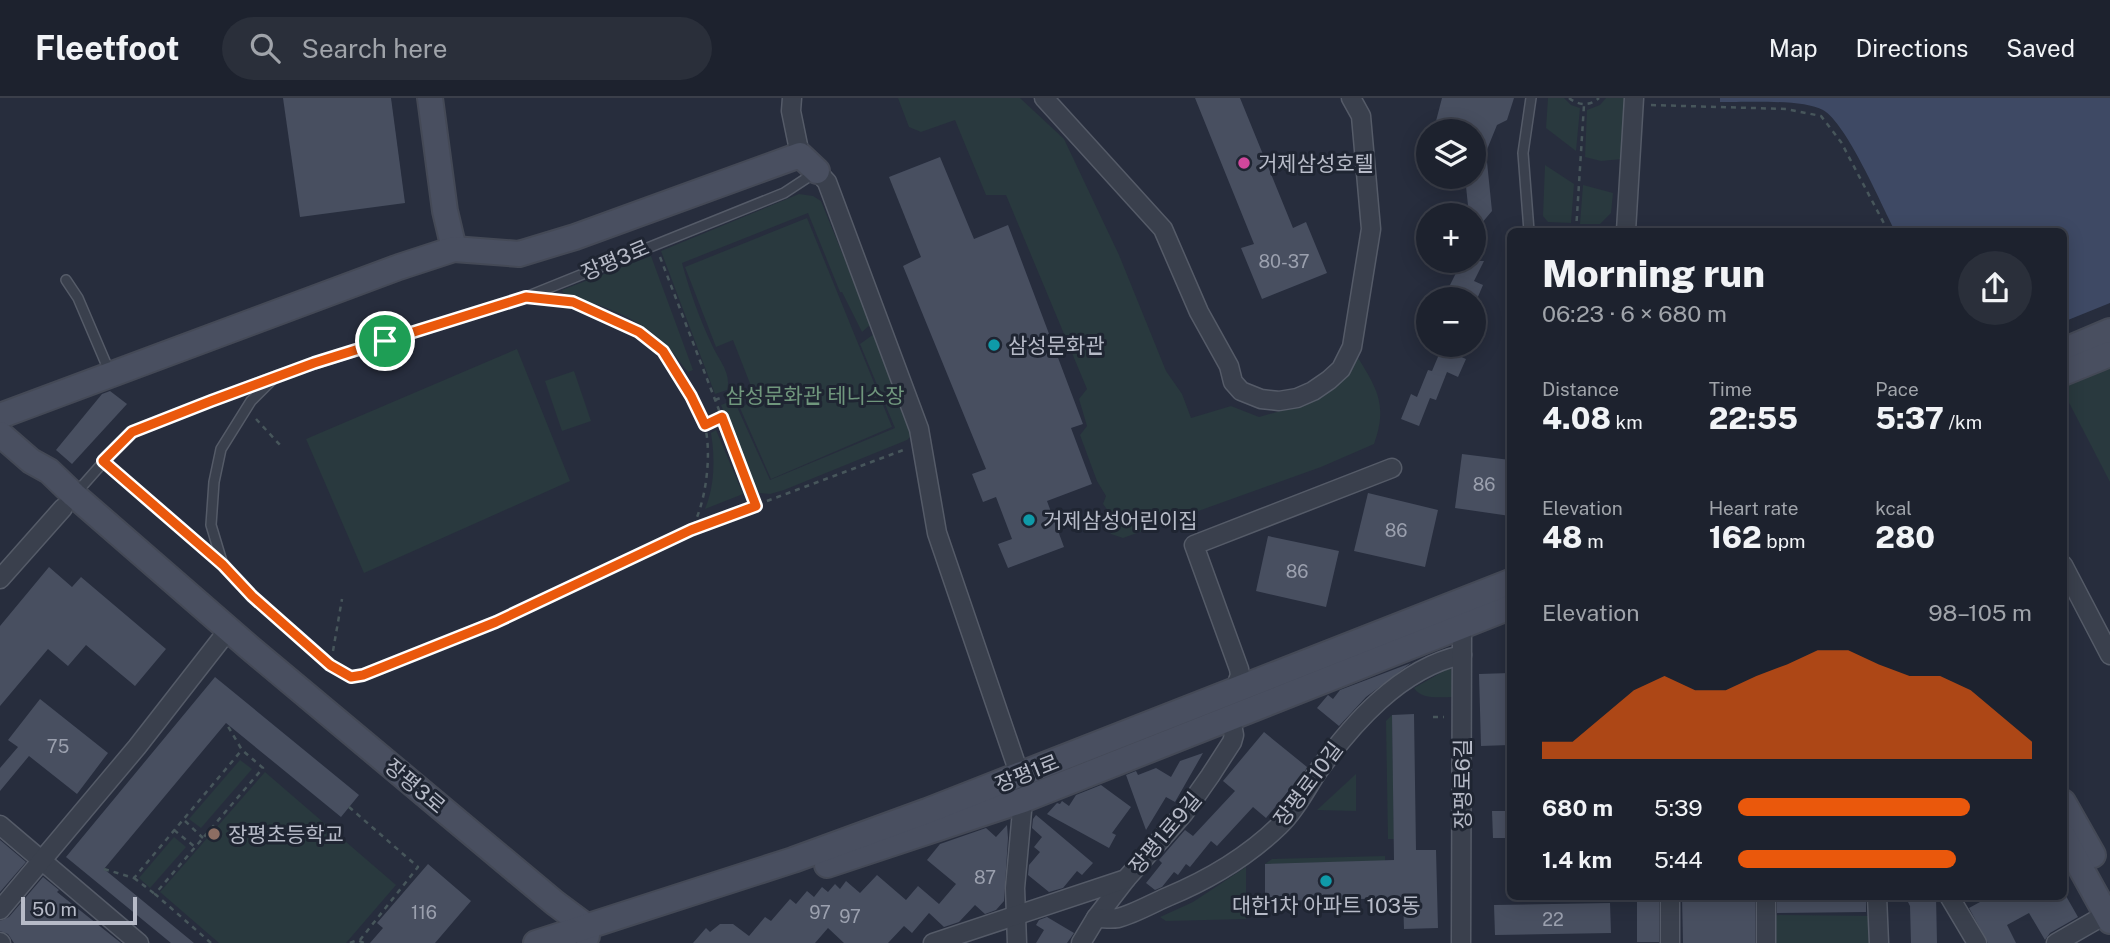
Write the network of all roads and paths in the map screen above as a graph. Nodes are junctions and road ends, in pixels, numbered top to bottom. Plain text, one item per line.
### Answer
1 (430, 98) edge
2 (792, 98) edge
3 (1044, 98) edge
4 (1350, 98) edge
5 (1531, 98) edge
6 (1569, 98) edge
7 (1599, 98) edge
8 (1634, 101) edge
9 (1584, 105) junction
10 (808, 163) junction
11 (1627, 224) edge
12 (1529, 228) edge
13 (1576, 228) edge
14 (1886, 228) edge
15 (655, 244) junction
16 (454, 249) junction
17 (66, 280) dead end
18 (526, 297) junction
19 (2110, 331) edge
20 (2067, 349) edge
21 (2110, 354) edge
22 (2067, 371) edge
23 (110, 374) junction
24 (276, 376) junction
25 (744, 389) dead end
26 (715, 400) junction
27 (0, 416) edge
28 (722, 417) junction
29 (705, 425) junction
30 (264, 427) dead end
31 (0, 434) edge
32 (922, 442) junction
33 (280, 445) dead end
34 (103, 461) junction
35 (1392, 468) dead end
36 (68, 502) junction
37 (756, 506) junction
38 (691, 530) junction
39 (1197, 544) junction
40 (223, 565) junction
41 (2067, 573) edge
42 (0, 579) edge
43 (1507, 583) edge
44 (342, 599) dead end
45 (1505, 610) edge
46 (1462, 626) junction
47 (225, 635) junction
48 (2110, 655) edge
49 (1462, 656) junction
50 (330, 665) junction
51 (1266, 679) junction
52 (1234, 692) junction
53 (1231, 719) junction
54 (226, 723) dead end
55 (242, 750) junction
56 (1022, 788) junction
57 (349, 807) dead end
58 (2067, 809) edge
59 (184, 820) junction
60 (0, 825) edge
61 (174, 830) junction
62 (203, 838) junction
63 (2067, 843) edge
64 (195, 847) junction
65 (43, 860) junction
66 (104, 869) dead end
67 (134, 877) junction
68 (1126, 879) junction
69 (2110, 886) edge
70 (155, 894) junction
71 (1670, 900) edge
72 (1766, 900) edge
73 (1877, 900) edge
74 (1951, 900) edge
75 (0, 910) edge
76 (1016, 915) junction
77 (2109, 916) edge
78 (1096, 918) junction
79 (581, 939) edge
80 (362, 942) edge
81 (139, 943) edge
82 (211, 943) edge
83 (351, 943) edge
84 (536, 943) edge
85 (933, 943) edge
86 (1017, 943) edge
87 (1081, 943) edge
88 (1461, 943) edge
89 (1670, 943) edge
90 (1766, 943) edge
91 (1879, 943) edge
92 (1977, 943) edge
93 (2056, 943) edge

1 - 16 street
2 - 10 street
3 - 4 street
5 - 12 lane
6 - 9 path
7 - 9 path
8 - 11 street
8 - 14 path
9 - 13 path
10 - 15 lane, 장평3로
10 - 16 street
10 - 32 street
15 - 18 lane, 장평3로
15 - 26 path
16 - 23 street
17 - 23 lane
18 - 24 lane, 장평3로
18 - 29 path
19 - 20 street
21 - 22 street
23 - 27 street
24 - 34 lane, 장평3로
24 - 40 lane
25 - 26 path
26 - 28 path
28 - 29 path
28 - 37 path
29 - 38 path
30 - 33 path
31 - 36 street, 장평3로
32 - 37 path
32 - 56 street
34 - 36 lane, 장평3로
34 - 40 lane
35 - 39 street
36 - 42 street
36 - 47 street, 장평3로
37 - 38 path
38 - 50 path
39 - 51 street
39 - 52 street
40 - 50 lane
41 - 48 street
43 - 51 street, 장평1로
44 - 50 path
45 - 46 street, 장평1로
46 - 49 street, 장평로6길
46 - 53 street, 장평1로
47 - 65 street
47 - 79 street, 장평3로
49 - 78 street, 장평로10길
49 - 88 street, 장평로6길
51 - 52 street, 장평1로
52 - 56 street, 장평1로
53 - 56 street, 장평1로
53 - 68 street, 장평1로9길
54 - 55 path
55 - 59 path
55 - 62 path
56 - 76 street
56 - 79 street, 장평1로
57 - 80 path
58 - 69 street
59 - 61 path
59 - 62 path
60 - 65 street
61 - 64 path
61 - 67 path
62 - 64 path
63 - 77 street
64 - 70 path
65 - 75 street
65 - 81 street
66 - 67 path
67 - 70 path
68 - 76 street, 장평1로9길
68 - 78 street
70 - 82 path
71 - 89 street
72 - 90 street
73 - 91 street
74 - 92 street
76 - 85 street, 장평1로9길
76 - 86 street
77 - 93 street
78 - 87 street
79 - 84 street, 장평1로
80 - 83 path

